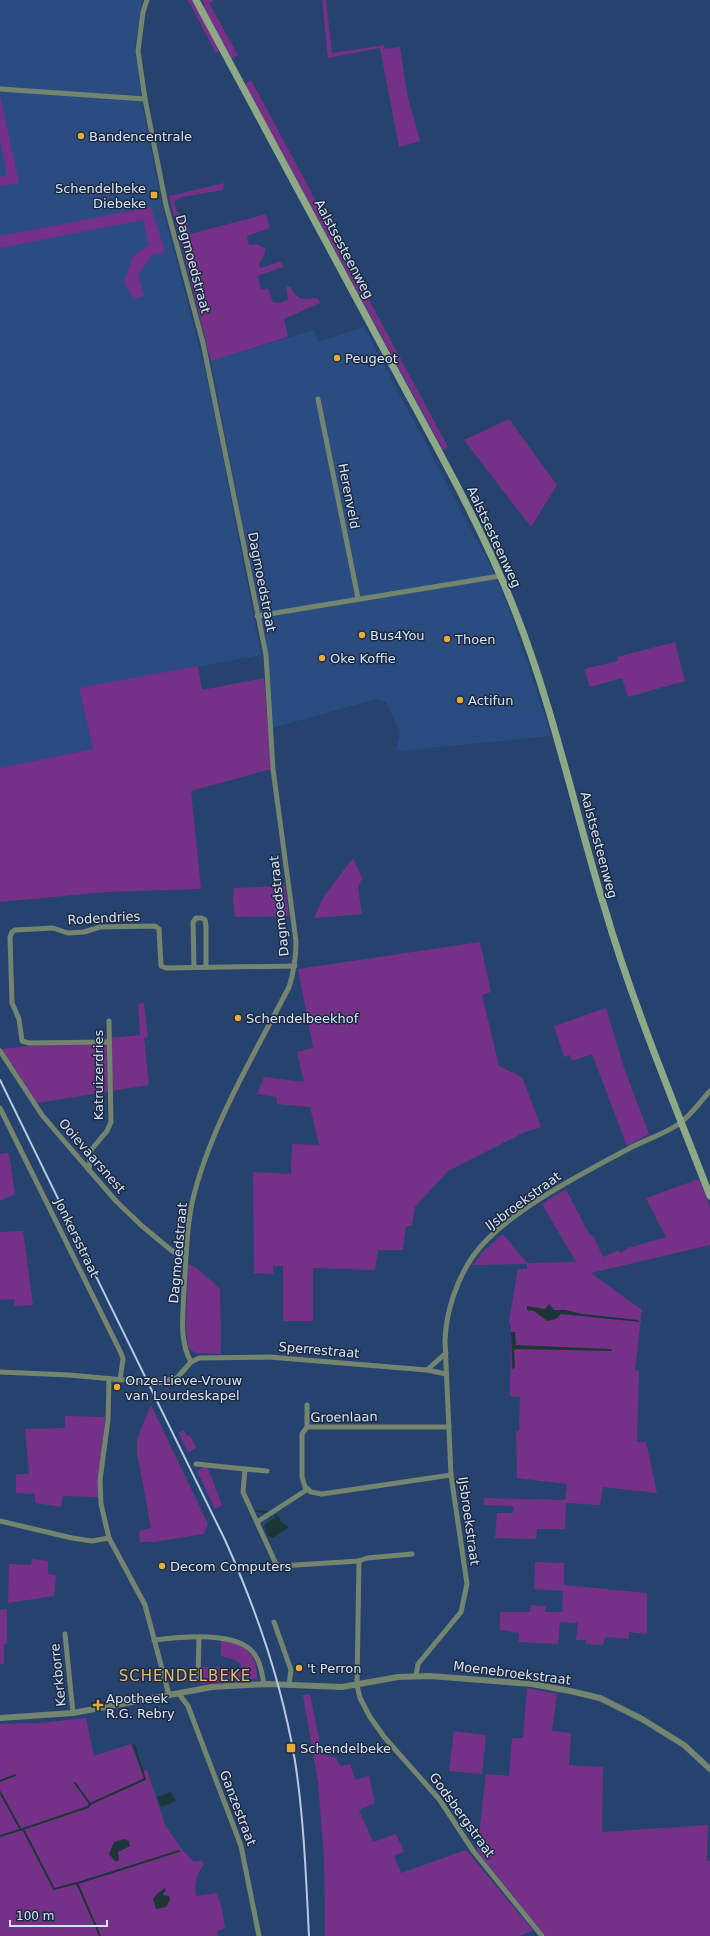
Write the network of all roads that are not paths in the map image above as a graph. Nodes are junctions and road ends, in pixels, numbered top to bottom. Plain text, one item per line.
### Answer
1 (147, 0) edge
2 (196, 0) edge
3 (0, 89) edge
4 (145, 99) junction
5 (318, 399) dead end
6 (500, 576) junction
7 (358, 598) junction
8 (257, 616) junction
9 (206, 966) junction
10 (295, 966) junction
11 (194, 967) junction
12 (109, 1021) dead end
13 (109, 1042) junction
14 (0, 1050) edge
15 (710, 1091) edge
16 (0, 1108) edge
17 (681, 1121) junction
18 (89, 1170) junction
19 (710, 1196) edge
20 (186, 1255) junction
21 (446, 1353) junction
22 (191, 1362) junction
23 (427, 1370) junction
24 (0, 1372) edge
25 (446, 1374) junction
26 (109, 1379) junction
27 (120, 1380) junction
28 (307, 1404) dead end
29 (307, 1427) junction
30 (449, 1427) junction
31 (196, 1464) dead end
32 (245, 1469) junction
33 (267, 1471) dead end
34 (451, 1475) junction
35 (308, 1489) junction
36 (0, 1521) edge
37 (257, 1522) junction
38 (109, 1538) junction
39 (412, 1554) dead end
40 (359, 1561) junction
41 (274, 1622) dead end
42 (65, 1634) dead end
43 (199, 1638) junction
44 (154, 1640) junction
45 (416, 1675) junction
46 (198, 1678) dead end
47 (264, 1684) junction
48 (276, 1685) joint
49 (289, 1685) junction
50 (357, 1685) junction
51 (179, 1694) junction
52 (169, 1695) junction
53 (73, 1713) junction
54 (0, 1718) edge
55 (710, 1769) edge
56 (259, 1936) edge
57 (542, 1936) edge

1 - 4 street, Dagmoedstraat
2 - 6 main road, Aalstsesteenweg
3 - 4 street
4 - 8 street, Dagmoedstraat
5 - 7 street, Herenveld
6 - 7 street
6 - 17 main road, Aalstsesteenweg
7 - 8 street
8 - 10 street, Dagmoedstraat
9 - 10 street, Rodendries
9 - 11 street, Rodendries
9 - 11 street
10 - 20 street, Dagmoedstraat
11 - 13 street, Rodendries
12 - 13 street, Katruizerdries
13 - 18 street, Katruizerdries
14 - 18 street, Ooievaarsnest
15 - 17 street
16 - 27 street, Jonkersstraat
17 - 19 main road, Aalstsesteenweg
17 - 21 street, IJsbroekstraat
18 - 20 street, Ooievaarsnest
20 - 22 street, Dagmoedstraat
21 - 23 street
21 - 25 street, IJsbroekstraat
22 - 23 street, Sperrestraat
22 - 27 street
23 - 25 street, Sperrestraat
24 - 26 street
25 - 30 street, IJsbroekstraat
26 - 27 street
26 - 38 street
28 - 29 street
29 - 30 street, Groenlaan
29 - 35 street, Groenlaan
30 - 34 street, IJsbroekstraat
31 - 32 street
32 - 33 street
32 - 37 street
34 - 35 street
34 - 45 street, IJsbroekstraat
35 - 37 street
36 - 38 street
37 - 40 street
38 - 44 street
39 - 40 street
40 - 50 street, Godsbergstraat
41 - 49 street
42 - 53 street, Kerkborre
43 - 44 street
43 - 46 street
43 - 47 street
44 - 52 street
45 - 50 street, Moenebroekstraat
45 - 55 street, Moenebroekstraat
47 - 48 street, Kerkborre
47 - 51 street, Kerkborre
48 - 49 street, Moenebroekstraat
49 - 50 street, Moenebroekstraat
50 - 57 street, Godsbergstraat
51 - 52 street, Kerkborre
51 - 56 street, Ganzestraat
52 - 53 street, Kerkborre
53 - 54 street, Kerkborre

